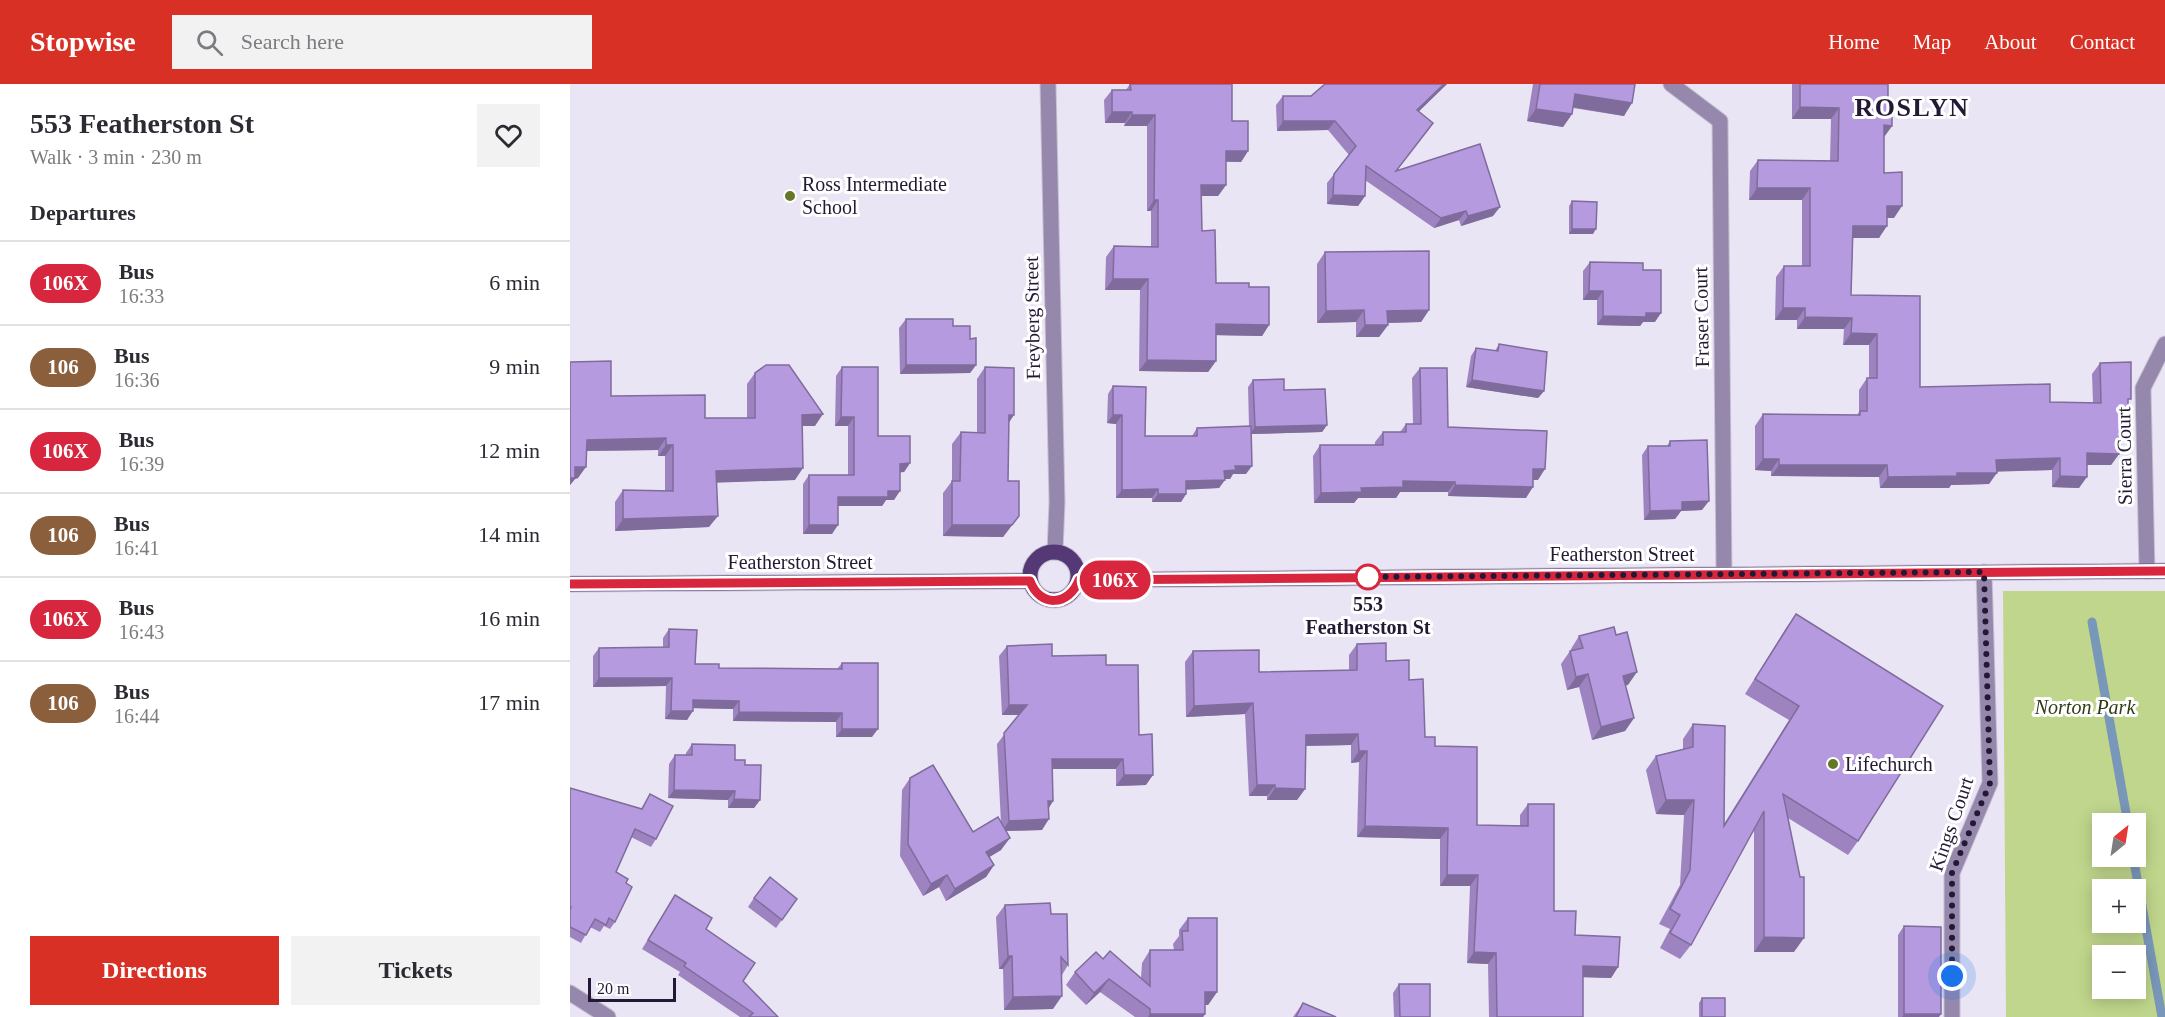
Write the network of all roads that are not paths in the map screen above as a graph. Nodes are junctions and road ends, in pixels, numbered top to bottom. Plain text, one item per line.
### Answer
1 (1048, 84) edge
2 (1671, 84) edge
3 (2165, 344) edge
4 (1055, 552) junction
5 (2147, 571) junction
6 (2165, 571) edge
7 (1984, 572) junction
8 (1724, 574) junction
9 (1079, 580) junction
10 (1030, 581) junction
11 (570, 584) edge
12 (570, 993) edge
13 (608, 1017) edge
14 (1952, 1017) edge

1 - 4 street, Freyberg Street
2 - 8 street, Fraser Court
3 - 5 street, Sierra Court
4 - 9 main road
4 - 10 main road
5 - 6 main road, Featherston Street
5 - 7 main road, Featherston Street
7 - 8 main road, Featherston Street
7 - 14 street, Kings Court
8 - 9 main road, Featherston Street
9 - 10 main road
10 - 11 main road, Featherston Street
12 - 13 street

